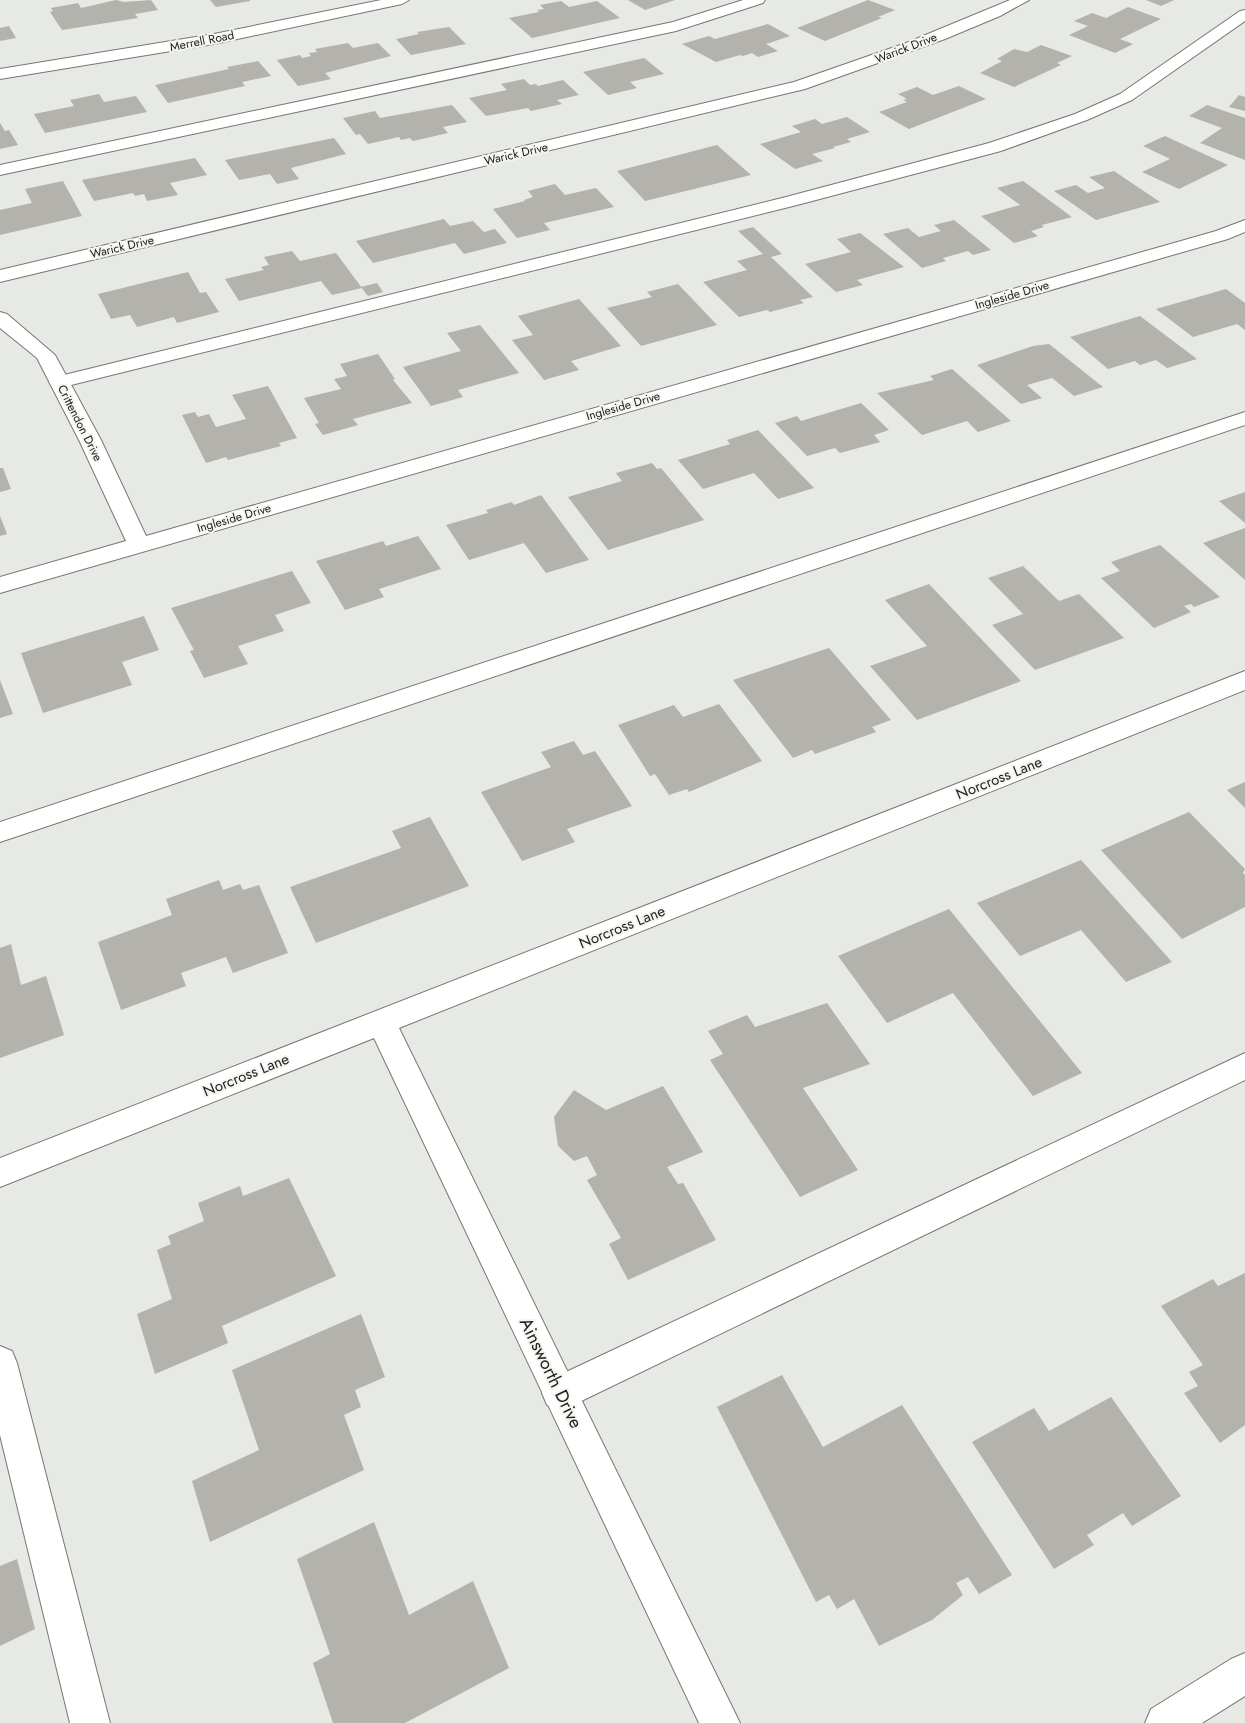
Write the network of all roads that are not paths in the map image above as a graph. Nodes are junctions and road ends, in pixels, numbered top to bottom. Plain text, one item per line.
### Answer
1 (400, 0) edge
2 (758, 0) edge
3 (1022, 0) edge
4 (1245, 14) edge
5 (0, 74) edge
6 (0, 170) edge
7 (1245, 225) edge
8 (0, 276) edge
9 (0, 318) edge
10 (59, 382) junction
11 (1245, 418) edge
12 (139, 545) junction
13 (0, 585) edge
14 (1245, 680) edge
15 (0, 832) edge
16 (381, 1022) junction
17 (1245, 1066) edge
18 (0, 1173) edge
19 (0, 1363) edge
20 (560, 1393) junction
21 (1245, 1674) edge
22 (90, 1723) edge
23 (720, 1723) edge
24 (1165, 1723) edge

1 - 5 street, Merrell Road
2 - 6 street
3 - 8 street, Warick Drive
4 - 10 street
7 - 12 street, Ingleside Drive
9 - 10 street, Crittendon Drive
10 - 12 street, Crittendon Drive
11 - 15 street
12 - 13 street, Ingleside Drive
14 - 16 street, Norcross Lane
16 - 18 street, Norcross Lane
16 - 20 street, Ainsworth Drive
17 - 20 street
19 - 22 street
20 - 23 street, Ainsworth Drive
21 - 24 street

